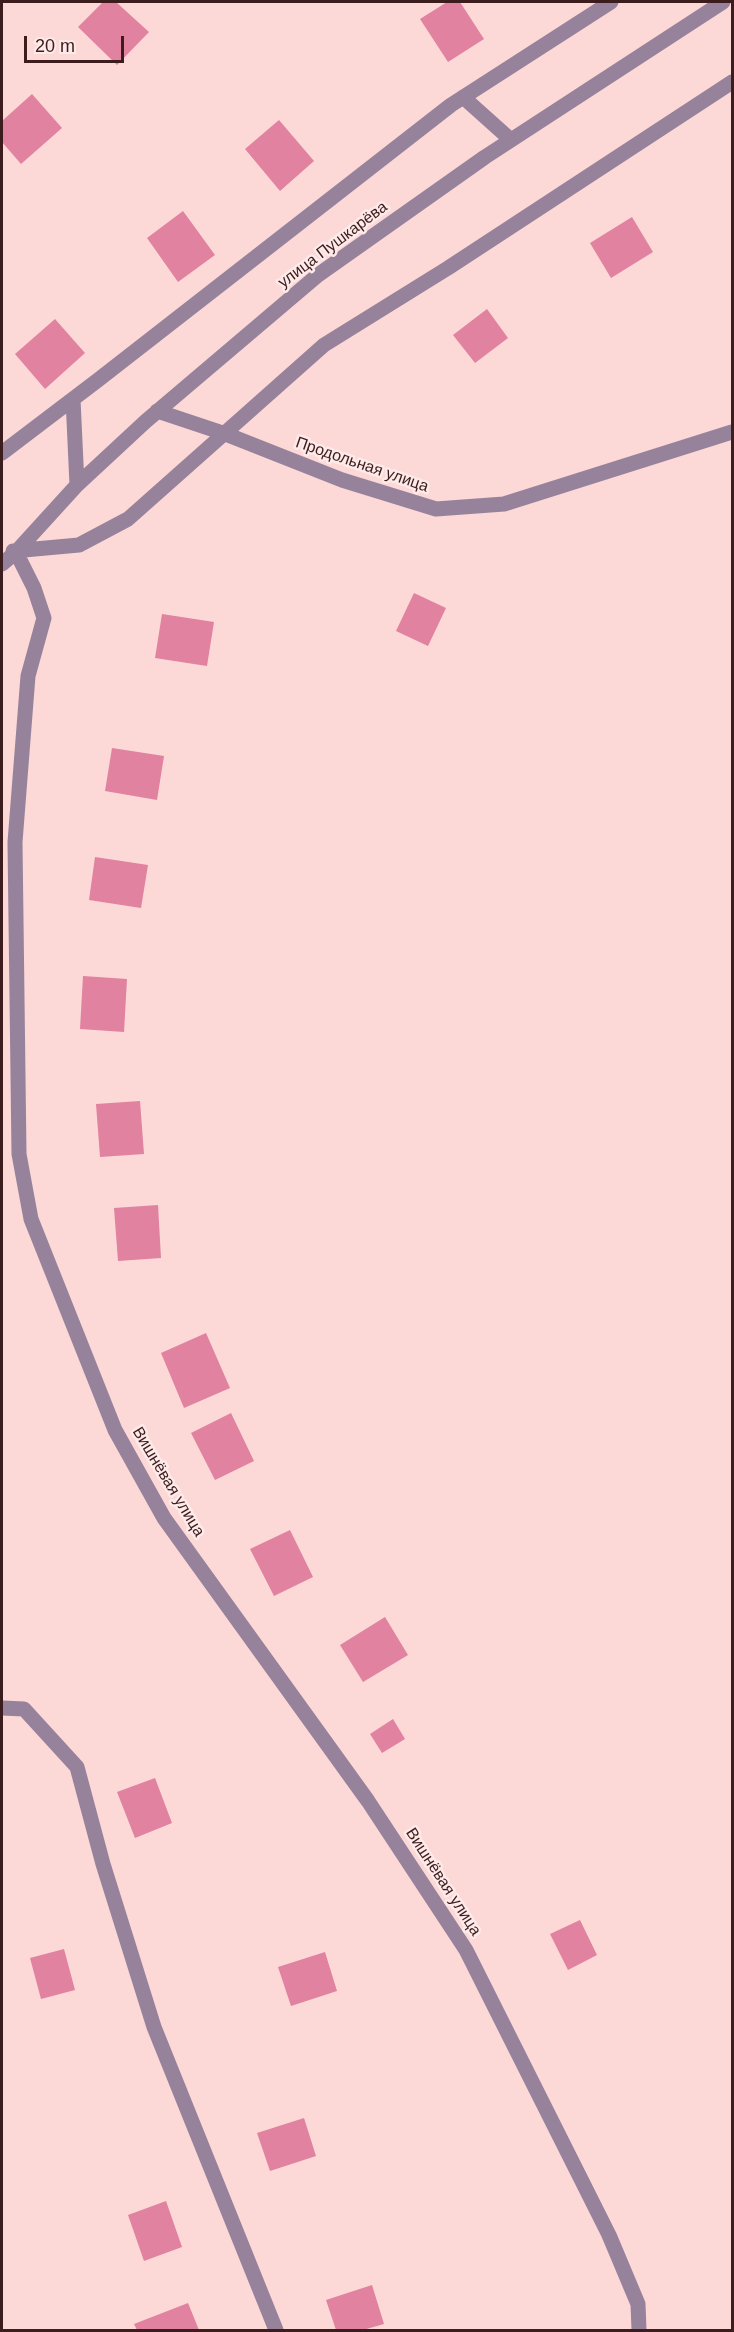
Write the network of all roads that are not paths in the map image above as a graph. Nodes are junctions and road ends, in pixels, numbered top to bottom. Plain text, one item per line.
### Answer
1 (611, 2) edge
2 (723, 2) edge
3 (732, 82) edge
4 (463, 97) junction
5 (511, 140) junction
6 (74, 399) junction
7 (157, 411) junction
8 (732, 432) edge
9 (223, 433) junction
10 (2, 453) edge
11 (77, 485) junction
12 (9, 551) edge
13 (2, 564) edge
14 (2, 1708) edge
15 (276, 2331) edge
16 (639, 2331) edge

1 - 4 street
2 - 5 street, улица Пушкарёва
3 - 9 street
4 - 5 street
4 - 6 street
5 - 7 street, улица Пушкарёва
6 - 10 street
6 - 11 street
7 - 9 street, Продольная улица
7 - 11 street, улица Пушкарёва
8 - 9 street, Продольная улица
9 - 12 street
11 - 12 street, улица Пушкарёва
12 - 13 street, улица Пушкарёва
12 - 16 street, Вишнёвая улица
14 - 15 street

